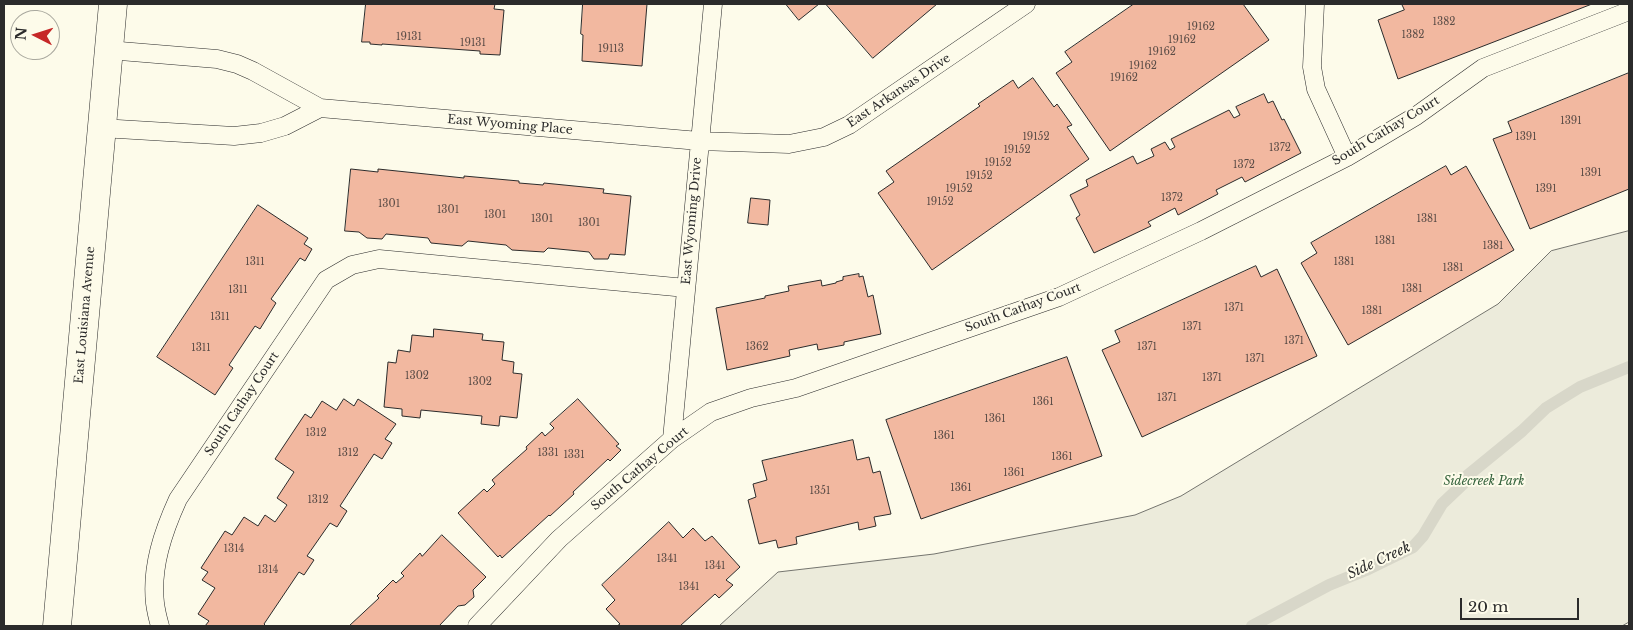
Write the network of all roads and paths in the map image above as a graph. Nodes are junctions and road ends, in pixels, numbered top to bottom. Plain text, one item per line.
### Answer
1 (113, 4) edge
2 (713, 4) edge
3 (1026, 4) edge
4 (1315, 4) edge
5 (1629, 11) edge
6 (108, 50) junction
7 (320, 108) junction
8 (101, 128) junction
9 (699, 141) junction
10 (1347, 157) junction
11 (686, 288) junction
12 (672, 439) junction
13 (57, 626) edge
14 (160, 626) edge
15 (477, 626) edge

1 - 6 street, East Louisiana Avenue
2 - 9 lane, East Wyoming Drive
3 - 9 lane, East Arkansas Drive
4 - 10 lane
5 - 10 lane, South Cathay Court
6 - 7 lane, East Wyoming Place
6 - 8 street, East Louisiana Avenue
7 - 8 lane
7 - 9 lane, East Wyoming Place
8 - 13 street, East Louisiana Avenue
9 - 11 lane, East Wyoming Drive
10 - 12 lane, South Cathay Court
11 - 12 lane, East Wyoming Drive
11 - 14 lane, South Cathay Court
12 - 15 lane, South Cathay Court

